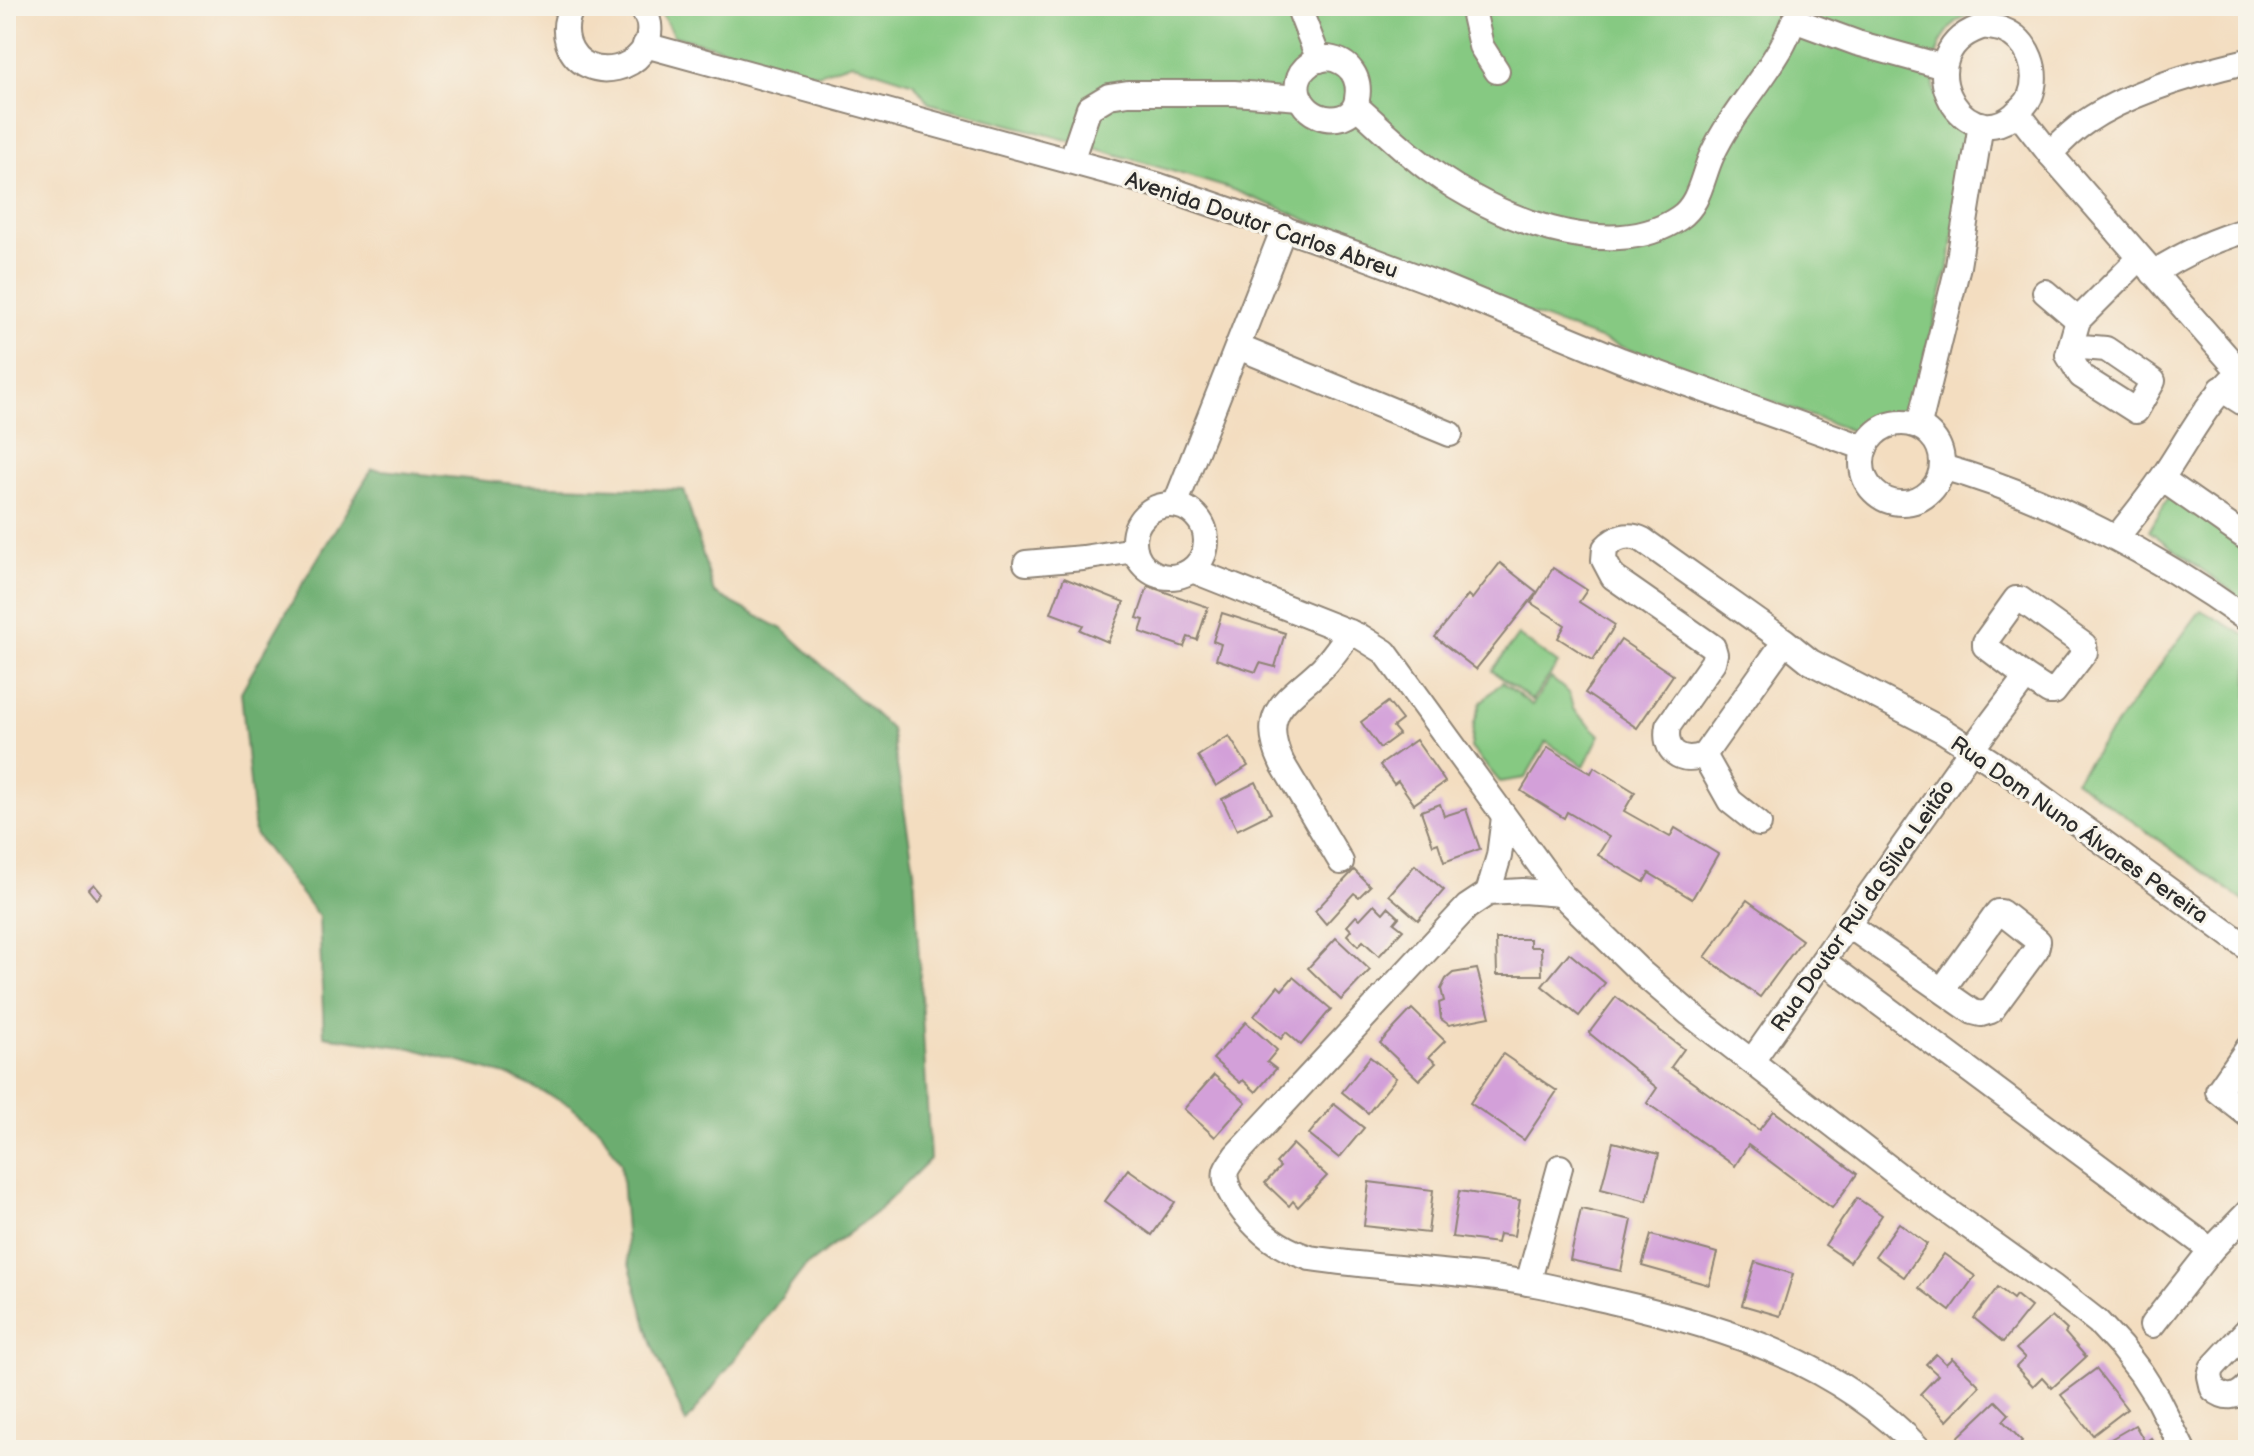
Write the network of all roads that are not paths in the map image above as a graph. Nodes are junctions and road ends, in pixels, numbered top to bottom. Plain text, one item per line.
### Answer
1 (573, 6) edge
2 (641, 6) edge
3 (1298, 6) edge
4 (1472, 6) edge
5 (1794, 13) edge
6 (1983, 16) edge
7 (645, 45) junction
8 (1319, 60) junction
9 (2248, 61) edge
10 (1944, 67) junction
11 (1497, 71) dead end
12 (1300, 98) junction
13 (1356, 106) junction
14 (2017, 112) junction
15 (1981, 124) junction
16 (2050, 154) junction
17 (1071, 161) junction
18 (1284, 228) junction
19 (2248, 230) edge
20 (2146, 266) junction
21 (2045, 292) dead end
22 (1238, 347) junction
23 (2244, 369) edge
24 (2221, 389) junction
25 (2248, 406) edge
26 (1919, 425) junction
27 (1450, 434) dead end
28 (1865, 448) junction
29 (1942, 467) junction
30 (2162, 479) junction
31 (1175, 505) junction
32 (2117, 537) junction
33 (2248, 539) edge
34 (1135, 550) junction
35 (1026, 563) dead end
36 (1192, 570) junction
37 (2248, 620) edge
38 (1350, 632) junction
39 (1785, 641) junction
40 (2026, 677) dead end
41 (1971, 750) junction
42 (1704, 755) junction
43 (1504, 817) junction
44 (1759, 824) dead end
45 (1341, 862) dead end
46 (1488, 893) junction
47 (1561, 894) junction
48 (1848, 925) junction
49 (2248, 948) edge
50 (1823, 961) junction
51 (1942, 990) dead end
52 (2248, 1048) edge
53 (1752, 1061) junction
54 (2248, 1115) edge
55 (1560, 1167) dead end
56 (2248, 1212) edge
57 (2211, 1250) junction
58 (1528, 1283) junction
59 (2152, 1325) dead end
60 (2248, 1329) edge
61 (2248, 1386) edge
62 (1920, 1450) edge
63 (2183, 1450) edge

1 - 7 street
2 - 7 street
3 - 8 street
4 - 11 street
5 - 10 street
5 - 13 street
6 - 10 street
6 - 14 street
7 - 17 street, Avenida Doutor Carlos Abreu
8 - 12 street
8 - 13 street
9 - 16 street
10 - 15 street
12 - 13 street
12 - 17 street
14 - 15 street
14 - 16 street
15 - 26 street
16 - 20 street
17 - 18 street, Avenida Doutor Carlos Abreu
18 - 22 street
18 - 28 street, Avenida Doutor Carlos Abreu
19 - 20 street
20 - 21 street
20 - 23 street
22 - 27 street
22 - 31 street
23 - 24 street
24 - 25 street
24 - 30 street
26 - 28 street
26 - 29 street
28 - 29 street
29 - 32 street
30 - 32 street
30 - 33 street
31 - 34 street
31 - 36 street
32 - 37 street
34 - 35 street
34 - 36 street
36 - 38 street
38 - 43 street
38 - 45 street
39 - 41 street, Rua Dom Nuno Álvares Pereira
39 - 42 street
39 - 42 street, Rua Dom Nuno Álvares Pereira
40 - 41 street, Rua Doutor Rui da Silva Leitão
41 - 48 street, Rua Doutor Rui da Silva Leitão
41 - 49 street, Rua Dom Nuno Álvares Pereira
42 - 44 street
43 - 46 street
43 - 47 street
46 - 47 street
46 - 58 street
47 - 53 street
48 - 50 street, Rua Doutor Rui da Silva Leitão
48 - 51 street
50 - 53 street, Rua Doutor Rui da Silva Leitão
50 - 57 street
52 - 54 street
53 - 63 street
55 - 58 street
56 - 57 street
57 - 59 street
58 - 62 street
60 - 61 street

